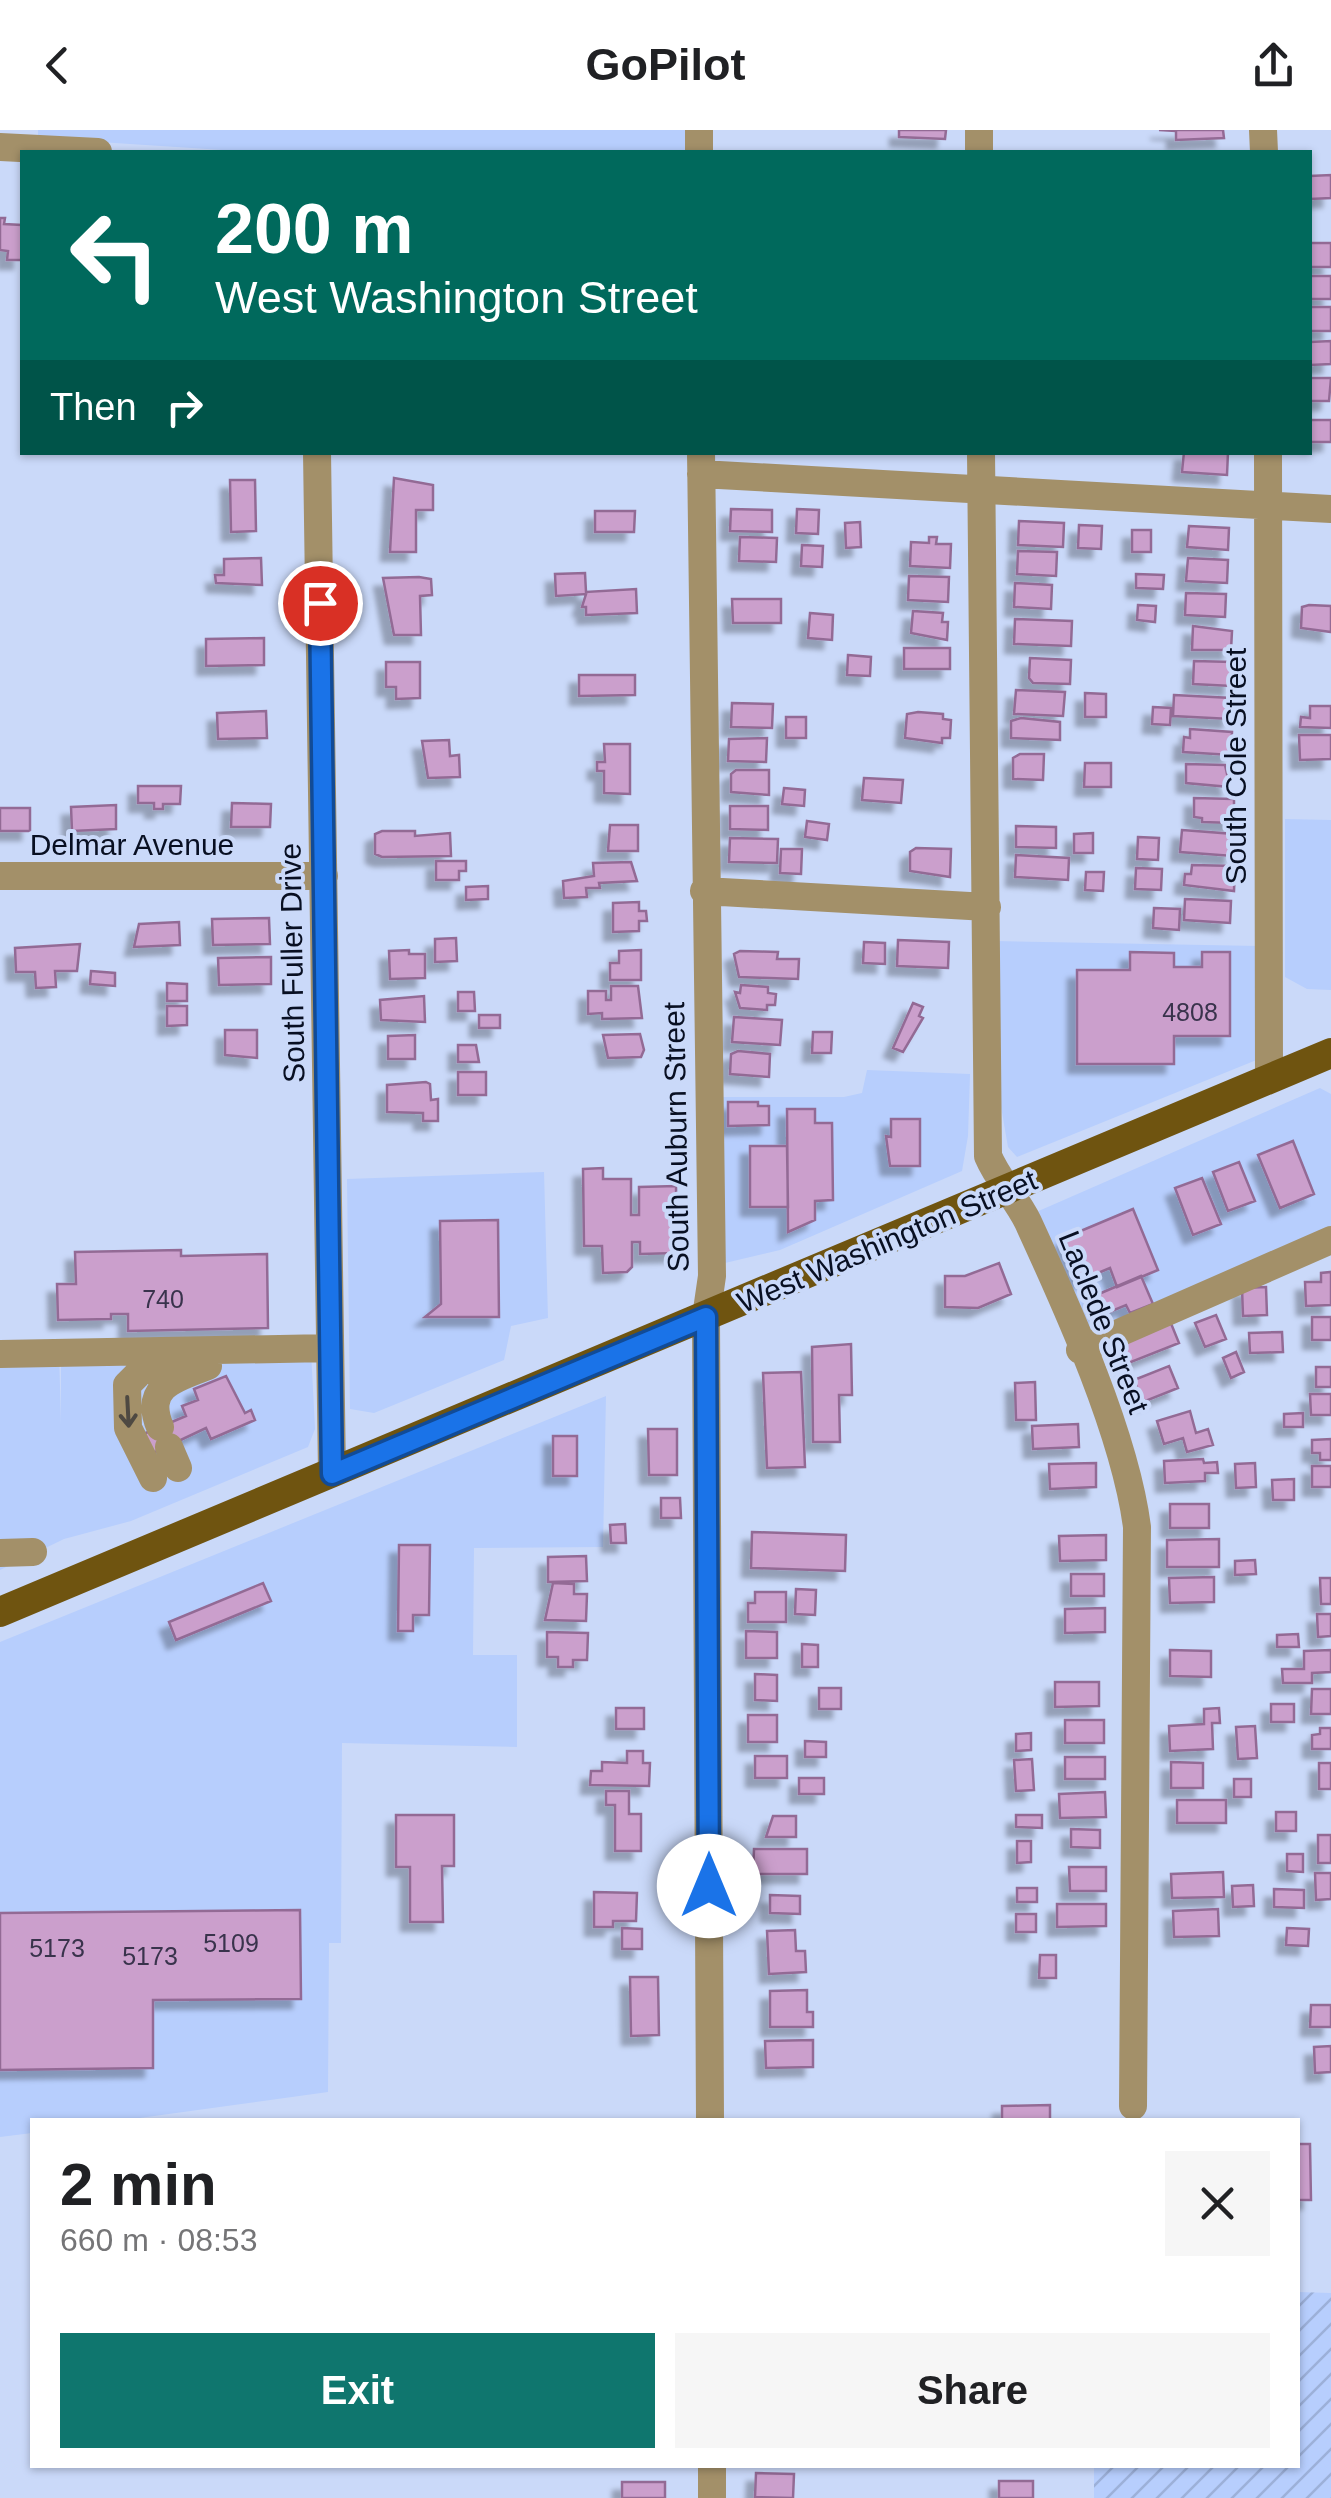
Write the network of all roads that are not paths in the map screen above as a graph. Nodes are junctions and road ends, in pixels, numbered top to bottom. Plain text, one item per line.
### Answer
1 (0, 147) edge
2 (59, 150) edge
3 (318, 455) edge
4 (981, 455) edge
5 (1268, 455) edge
6 (701, 463) edge
7 (981, 490) junction
8 (1268, 505) junction
9 (1331, 509) edge
10 (0, 876) edge
11 (324, 876) junction
12 (704, 891) junction
13 (987, 907) junction
14 (1331, 1052) edge
15 (1269, 1079) junction
16 (1009, 1191) junction
17 (1331, 1240) edge
18 (706, 1317) junction
19 (1080, 1350) junction
20 (0, 1354) edge
21 (331, 1357) junction
22 (208, 1366) junction
23 (332, 1474) junction
24 (33, 1552) dead end
25 (0, 1553) edge
26 (0, 1612) edge
27 (1133, 2106) dead end
28 (710, 2118) edge
29 (712, 2468) edge
30 (712, 2498) edge

1 - 2 street
3 - 11 street, South Fuller Drive
4 - 7 street, Laclede Street
5 - 8 street, South Cole Street
6 - 7 street
6 - 12 street, South Auburn Street
7 - 8 street
7 - 13 street, Laclede Street
8 - 9 street
8 - 15 street, South Cole Street
10 - 11 street, Delmar Avenue
11 - 21 street, South Fuller Drive
12 - 13 street
12 - 18 street, South Auburn Street
13 - 16 street, Laclede Street
14 - 15 main road, West Washington Street
15 - 16 main road, West Washington Street
16 - 18 main road, West Washington Street
16 - 19 street, Laclede Street
17 - 19 street
18 - 23 main road, West Washington Street
18 - 28 street, South Auburn Street
19 - 27 street, Laclede Street
20 - 21 street
21 - 22 street
21 - 23 street, South Fuller Drive
22 -> 22 street
23 - 26 main road, West Washington Street
24 - 25 street
29 - 30 street

